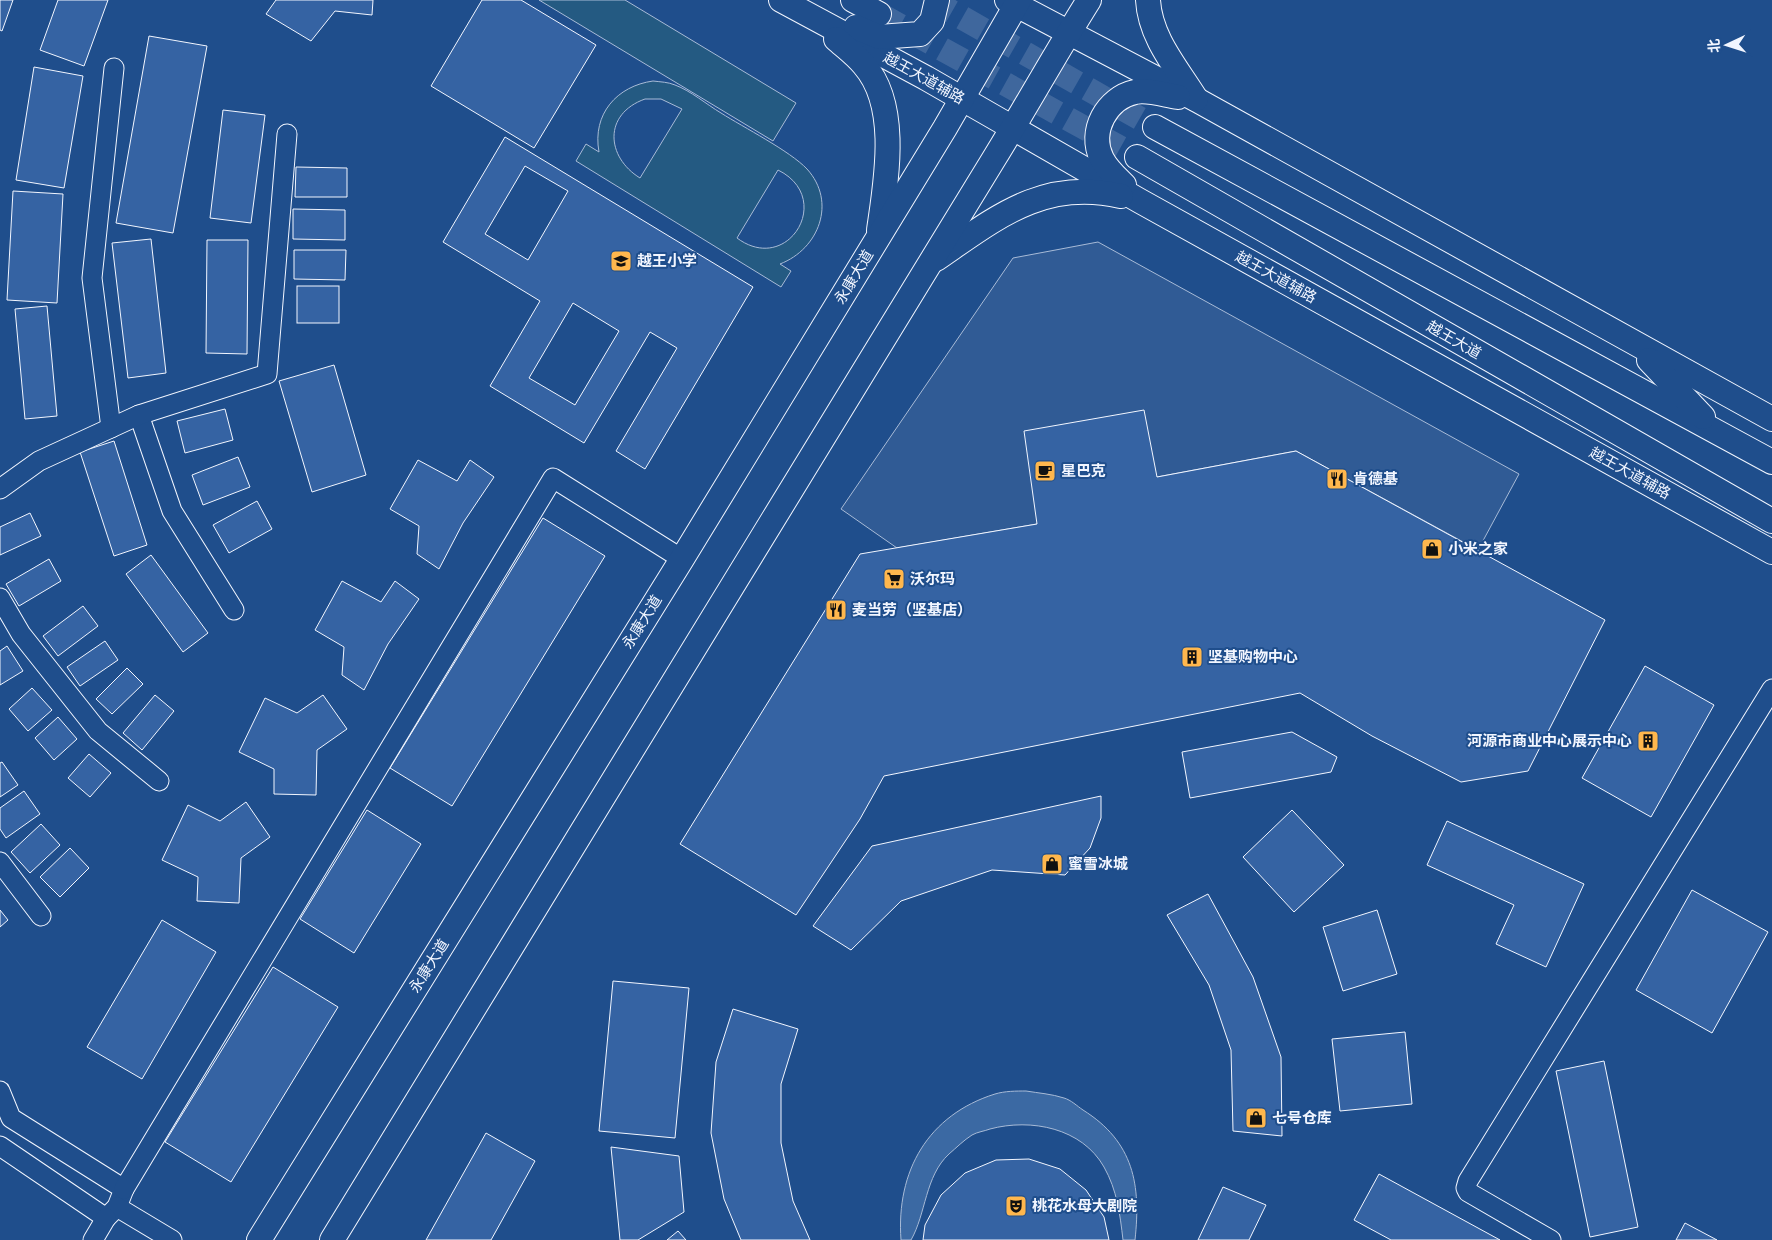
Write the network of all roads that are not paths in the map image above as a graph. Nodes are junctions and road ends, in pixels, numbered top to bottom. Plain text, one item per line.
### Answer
1 (781, 0) edge
2 (853, 0) edge
3 (937, 0) edge
4 (1089, 0) edge
5 (1148, 0) edge
6 (1014, 2) edge
7 (879, 14) tunnel mouth
8 (810, 15) junction
9 (1069, 33) junction
10 (114, 68) dead end
11 (962, 99) junction
12 (1197, 100) junction
13 (1012, 128) junction
14 (1155, 128) tunnel mouth
15 (286, 134) dead end
16 (1137, 157) tunnel mouth
17 (1140, 201) junction
18 (877, 240) junction
19 (926, 265) junction
20 (1635, 344) junction
21 (140, 415) junction
22 (1772, 419) edge
23 (111, 428) junction
24 (1718, 433) junction
25 (1593, 452) junction
26 (1772, 462) edge
27 (1694, 478) junction
28 (0, 489) edge
29 (1772, 521) edge
30 (1772, 552) edge
31 (682, 559) junction
32 (0, 598) edge
33 (234, 610) dead end
34 (1772, 689) edge
35 (159, 782) dead end
36 (0, 862) edge
37 (41, 916) dead end
38 (0, 1091) edge
39 (0, 1146) edge
40 (124, 1189) junction
41 (111, 1212) junction
42 (93, 1240) edge
43 (172, 1240) edge
44 (259, 1240) edge
45 (332, 1240) edge
46 (1551, 1240) edge

1 - 8 main road, 越王大道辅路
2 - 7 main road
3 - 8 main road
4 - 9 main road
5 - 12 main road
6 - 9 main road
6 - 11 main road, 永康大道
8 - 11 main road, 越王大道辅路
8 - 18 main road
9 - 12 main road
9 - 13 main road
10 - 23 street
11 - 13 main road, 越王大道辅路
11 - 18 main road, 永康大道
12 - 17 main road
12 - 20 main road
13 - 17 main road, 越王大道辅路
13 - 19 main road
14 - 24 main road
15 - 21 street
16 - 27 main road, 越王大道
17 - 19 main road
17 - 25 main road, 越王大道辅路
18 - 31 main road, 永康大道
19 - 45 main road
20 - 22 main road
20 - 24 main road
21 - 23 street
21 - 33 street
23 - 28 street
24 - 26 main road
25 - 27 main road
25 - 30 main road, 越王大道辅路
27 - 29 main road, 越王大道
31 - 40 street
31 - 44 main road, 永康大道
32 - 35 street
34 - 46 street
36 - 37 street
38 - 40 street
39 - 41 street
40 - 41 street
41 - 42 street
41 - 43 street

